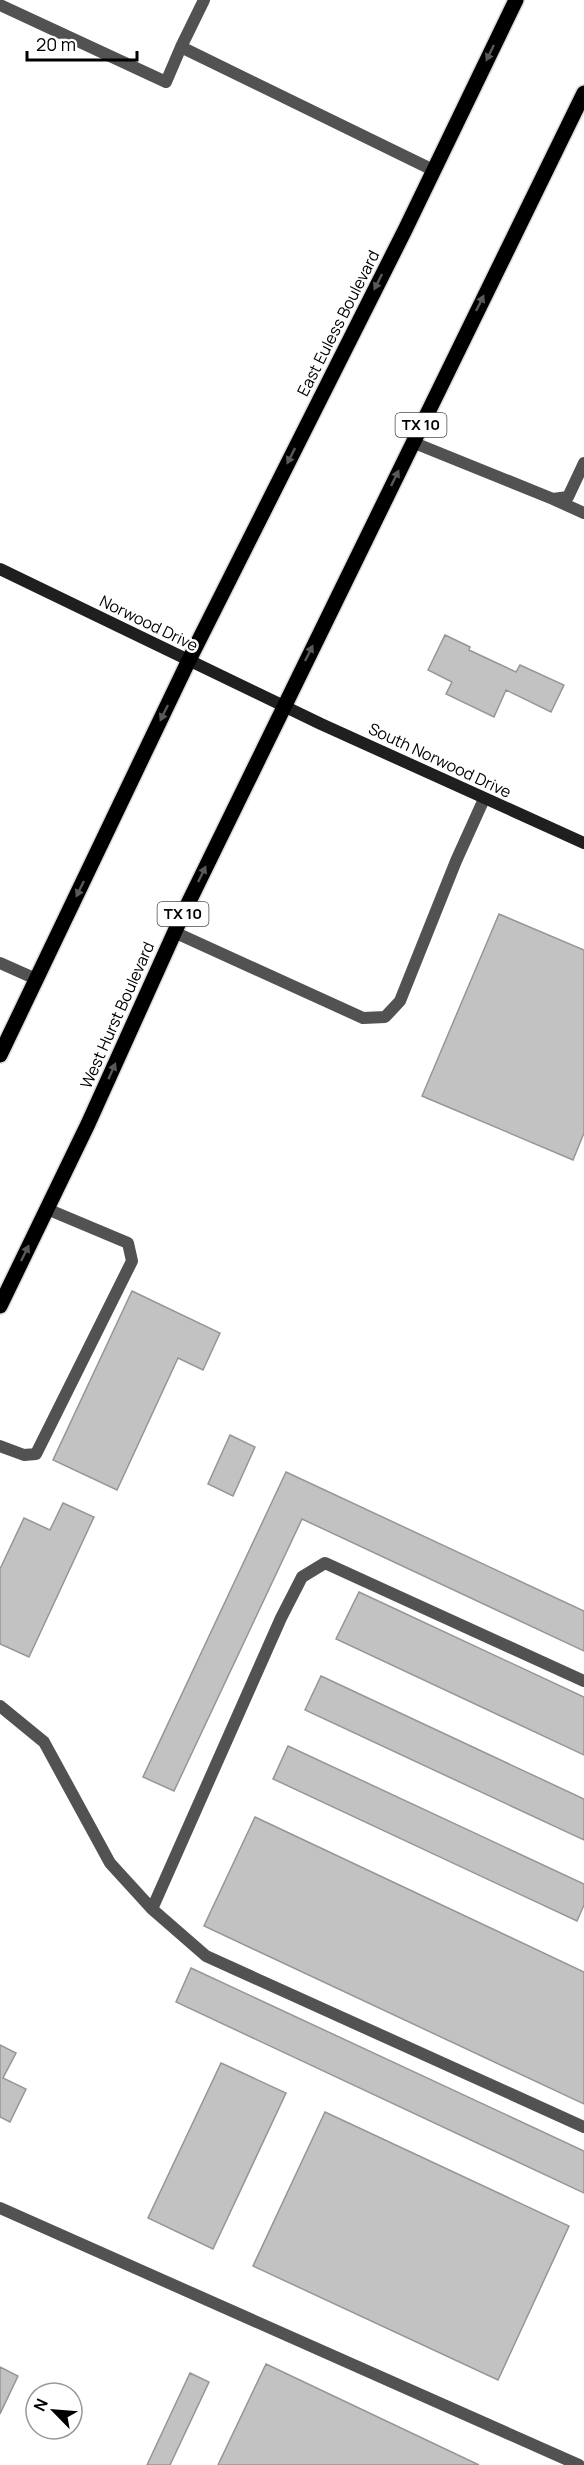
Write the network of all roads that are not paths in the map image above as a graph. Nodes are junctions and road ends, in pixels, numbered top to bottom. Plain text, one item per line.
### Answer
1 (204, 0) edge
2 (516, 0) edge
3 (0, 5) edge
4 (181, 47) junction
5 (584, 93) edge
6 (578, 119) edge
7 (433, 170) junction
8 (412, 442) junction
9 (584, 464) edge
10 (553, 499) junction
11 (584, 513) edge
12 (0, 569) edge
13 (189, 660) junction
14 (284, 706) junction
15 (484, 798) junction
16 (584, 843) edge
17 (174, 932) junction
18 (0, 963) edge
19 (36, 979) junction
20 (0, 1055) edge
21 (47, 1209) junction
22 (0, 1306) edge
23 (0, 1446) edge
24 (584, 1681) edge
25 (0, 1706) edge
26 (152, 1909) junction
27 (584, 2127) edge
28 (0, 2208) edge
29 (579, 2465) edge

1 - 4 lane
2 -> 7 main road, East Euless Boulevard
3 - 4 lane
4 - 7 lane
5 - 6 main road, TX 10
8 -> 6 main road, TX 10
7 -> 13 main road, East Euless Boulevard
8 - 10 lane
14 -> 8 main road, TX 10
9 - 10 lane
10 - 11 lane
12 - 13 main road, Norwood Drive
13 - 14 main road, Norwood Drive
13 -> 19 main road
14 - 15 main road, South Norwood Drive
17 -> 14 main road, West Hurst Boulevard / TX 10
15 - 16 main road, South Norwood Drive
15 - 17 lane
21 -> 17 main road, West Hurst Boulevard / TX 10
18 - 19 lane
19 - 20 main road
22 -> 21 main road, West Hurst Boulevard / TX 10
21 - 23 lane
24 - 26 lane
25 - 26 lane
26 - 27 lane
28 - 29 lane

